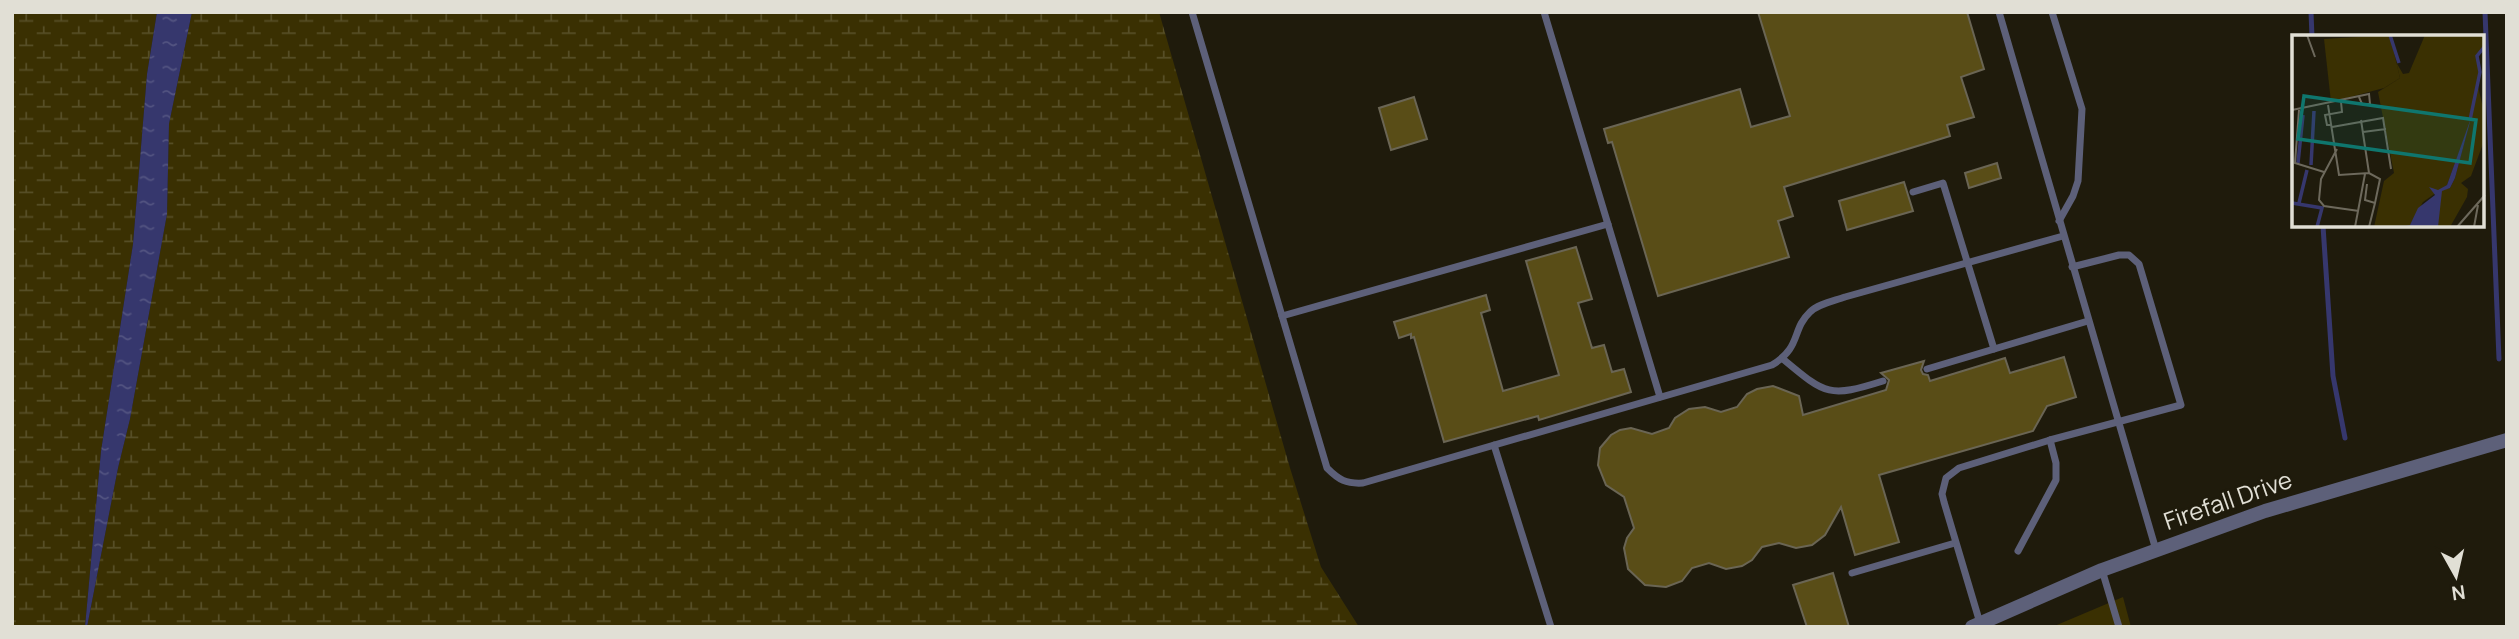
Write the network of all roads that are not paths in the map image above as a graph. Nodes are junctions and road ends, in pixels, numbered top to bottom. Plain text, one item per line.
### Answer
1 (1192, 12) edge
2 (1544, 12) edge
3 (1999, 12) edge
4 (2052, 12) edge
5 (1913, 192) dead end
6 (2059, 221) junction
7 (1608, 224) junction
8 (2063, 236) junction
9 (1968, 263) junction
10 (2072, 267) junction
11 (1282, 316) junction
12 (2088, 321) junction
13 (1994, 349) junction
14 (1783, 359) junction
15 (1927, 369) dead end
16 (1884, 382) dead end
17 (1660, 397) junction
18 (2118, 421) junction
19 (2050, 440) junction
20 (2507, 440) edge
21 (1494, 445) junction
22 (1955, 543) junction
23 (2156, 550) junction
24 (2018, 551) dead end
25 (2102, 570) junction
26 (1852, 573) dead end
27 (1976, 625) edge
28 (1551, 627) edge
29 (2119, 627) edge

1 - 11 lane
2 - 7 lane
3 - 6 lane
4 - 6 lane
5 - 9 lane
6 - 8 lane
7 - 11 lane
7 - 17 lane
8 - 9 lane
8 - 10 lane
9 - 13 lane
9 - 14 lane
10 - 12 lane
10 - 18 lane
11 - 21 lane
12 - 13 lane
12 - 18 lane
13 - 15 lane
14 - 16 lane
14 - 17 lane
17 - 21 lane
18 - 19 lane
18 - 23 lane
19 - 22 lane
19 - 24 lane
20 - 23 street, Firefall Drive
21 - 28 lane
22 - 26 lane
22 - 27 lane
23 - 25 street, Firefall Drive
25 - 27 street, Firefall Drive
25 - 29 lane

